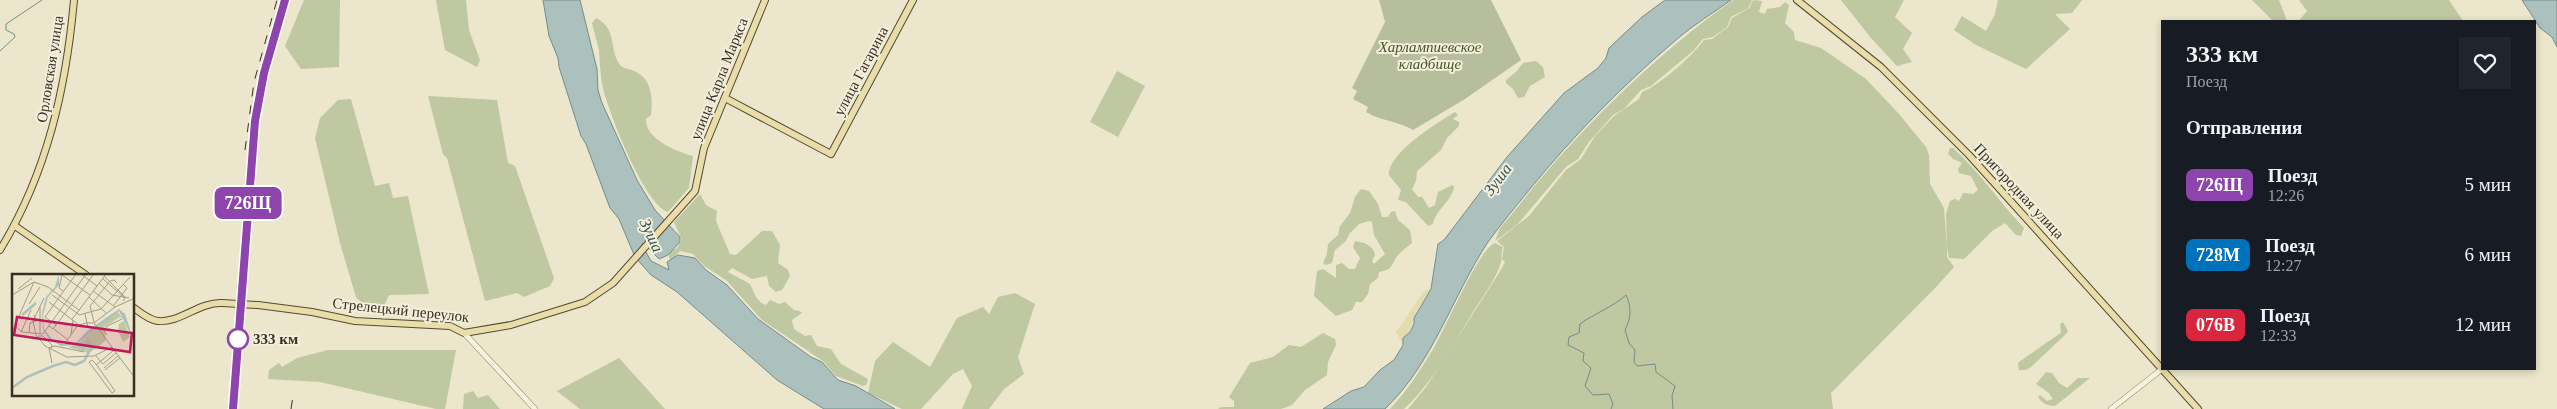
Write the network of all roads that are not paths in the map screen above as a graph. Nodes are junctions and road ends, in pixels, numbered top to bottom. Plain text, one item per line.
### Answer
1 (74, 0) edge
2 (766, 0) edge
3 (913, 0) edge
4 (1797, 0) edge
5 (725, 98) junction
6 (691, 197) joint
7 (15, 226) junction
8 (0, 250) edge
9 (85, 274) edge
10 (135, 309) edge
11 (464, 333) junction
12 (2161, 368) edge
13 (2161, 370) edge
14 (2163, 370) edge
15 (535, 409) edge
16 (2111, 409) edge
17 (2198, 409) edge

1 - 7 main road, Орловская улица
2 - 5 main road, улица Карла Маркса
3 - 5 main road, улица Гагарина
4 - 12 main road, Пригородная улица
5 - 6 main road, улица Карла Маркса
6 - 11 main road, Стрелецкий переулок
7 - 8 main road, Орловская улица
7 - 9 main road
10 - 11 main road, Стрелецкий переулок, bridge
11 - 15 street
13 - 16 street
14 - 17 main road, Пригородная улица

